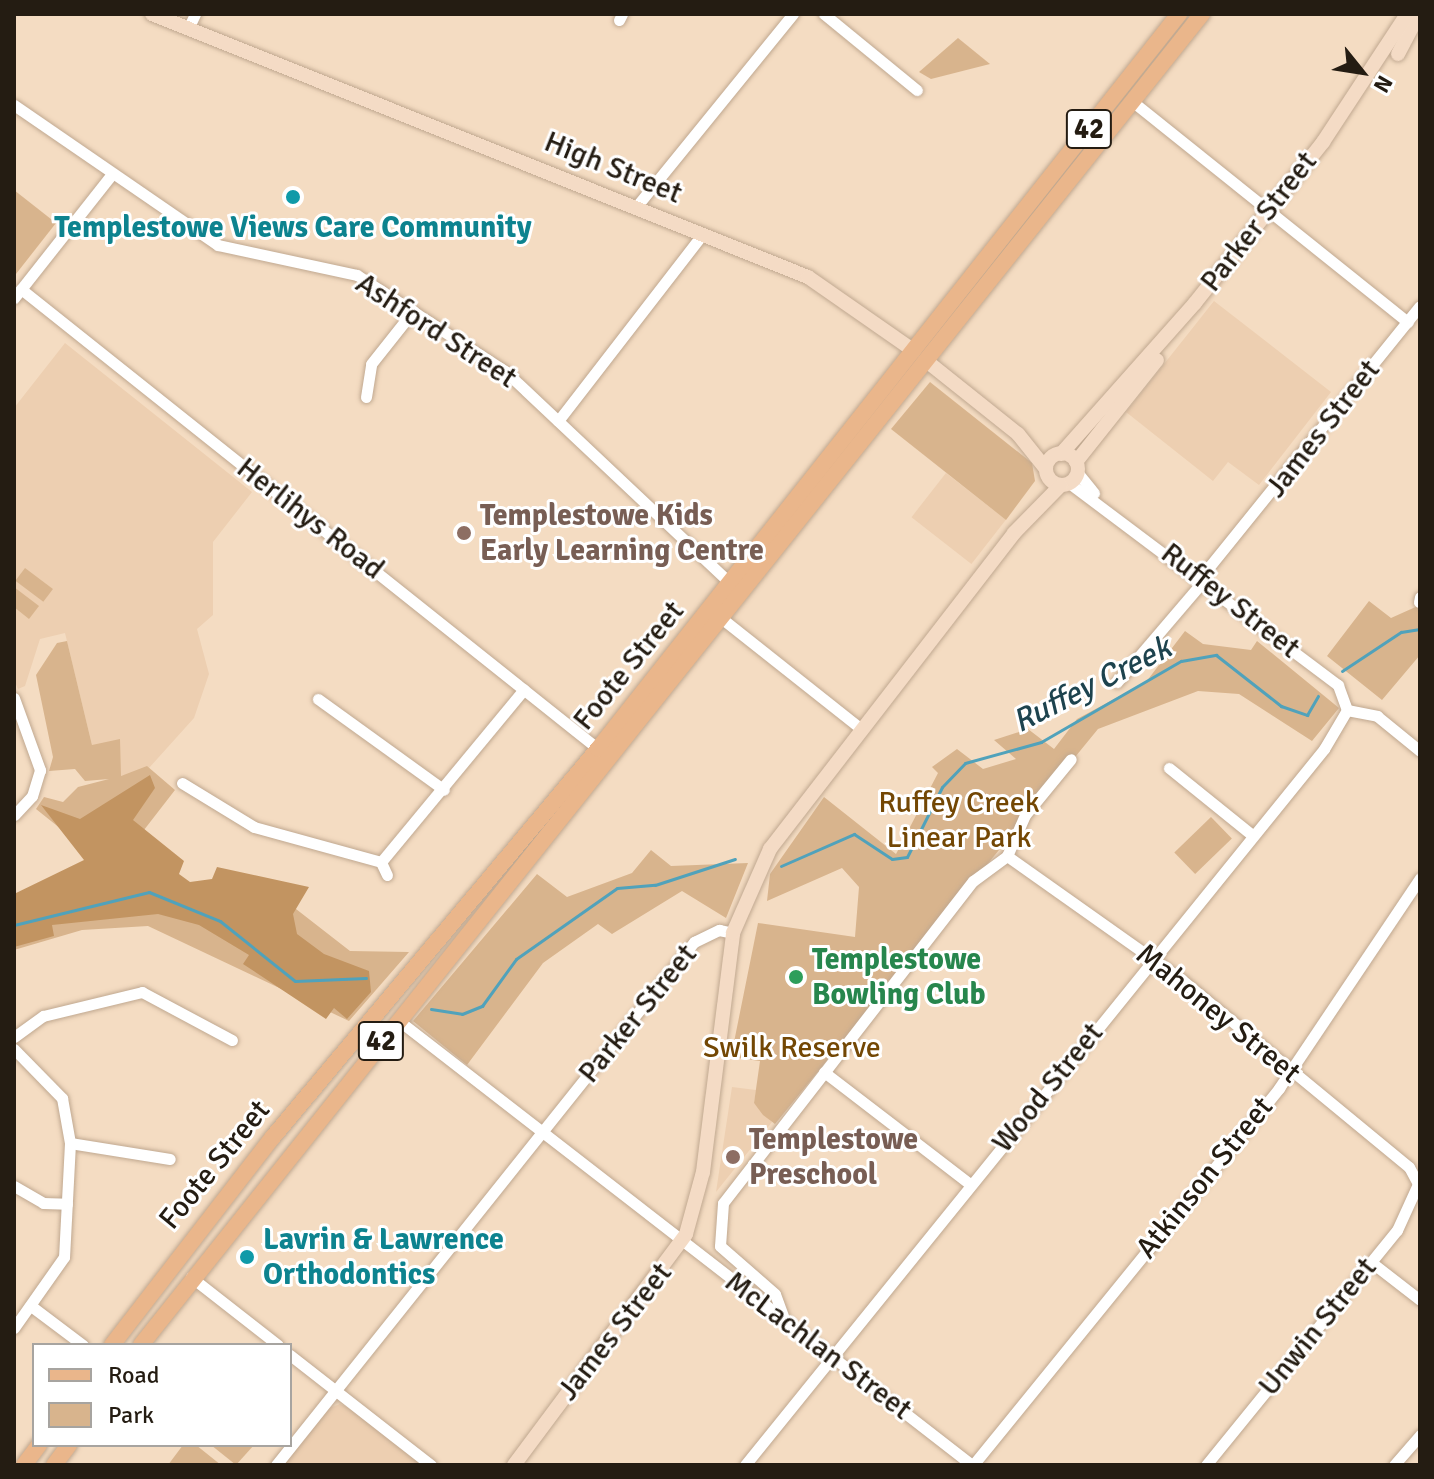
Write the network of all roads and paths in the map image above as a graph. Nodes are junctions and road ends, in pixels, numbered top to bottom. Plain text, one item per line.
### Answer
1 (152, 14) edge
2 (195, 14) edge
3 (793, 14) edge
4 (824, 14) edge
5 (1179, 14) edge
6 (1202, 14) edge
7 (1415, 19) edge
8 (188, 29) junction
9 (917, 90) dead end
10 (1133, 102) junction
11 (14, 105) edge
12 (111, 175) junction
13 (636, 207) junction
14 (1269, 210) junction
15 (702, 235) junction
16 (17, 294) edge
17 (1195, 303) junction
18 (1420, 306) edge
19 (413, 311) junction
20 (1408, 322) junction
21 (914, 351) junction
22 (929, 363) junction
23 (366, 397) dead end
24 (558, 421) junction
25 (1018, 434) junction
26 (1060, 454) junction
27 (1046, 471) junction
28 (1071, 476) junction
29 (1014, 533) junction
30 (1204, 580) junction
31 (731, 584) junction
32 (725, 621) junction
33 (1117, 682) dead end
34 (524, 689) junction
35 (14, 698) edge
36 (318, 699) dead end
37 (1347, 710) junction
38 (860, 728) junction
39 (598, 749) junction
40 (1420, 751) edge
41 (1071, 759) dead end
42 (613, 761) junction
43 (1169, 768) dead end
44 (182, 783) dead end
45 (444, 790) junction
46 (14, 815) edge
47 (1252, 835) junction
48 (1007, 856) junction
49 (381, 862) junction
50 (387, 875) dead end
51 (1420, 878) edge
52 (733, 933) junction
53 (1153, 959) junction
54 (383, 1007) junction
55 (398, 1020) junction
56 (14, 1037) edge
57 (232, 1040) dead end
58 (14, 1049) edge
59 (1290, 1071) junction
60 (824, 1072) junction
61 (543, 1132) junction
62 (70, 1143) junction
63 (170, 1159) dead end
64 (970, 1184) junction
65 (1418, 1184) edge
66 (14, 1186) edge
67 (67, 1204) junction
68 (682, 1243) junction
69 (1371, 1262) junction
70 (172, 1264) junction
71 (191, 1277) junction
72 (1420, 1300) edge
73 (31, 1306) junction
74 (783, 1316) junction
75 (14, 1328) edge
76 (77, 1343) edge
77 (113, 1343) edge
78 (142, 1343) edge
79 (275, 1343) edge
80 (833, 1355) junction
81 (292, 1357) edge
82 (334, 1391) junction
83 (545, 1420) junction
84 (1420, 1435) edge
85 (292, 1445) edge
86 (38, 1447) edge
87 (68, 1447) edge
88 (290, 1447) edge
89 (24, 1465) edge
90 (54, 1465) edge
91 (276, 1465) edge
92 (431, 1465) edge
93 (504, 1465) edge
94 (514, 1465) edge
95 (745, 1465) edge
96 (972, 1465) edge
97 (1206, 1465) edge
98 (1394, 1465) edge

1 - 8 main road, High Street
2 - 8 street
3 - 13 street
4 - 9 street
5 - 21 main road, Foote Street / 42
6 - 10 main road, Foote Street / 42
7 - 14 main road, Parker Street
8 - 13 main road, High Street
10 - 14 street
10 - 22 main road, Foote Street / 42
11 - 12 street, Ashford Street
12 - 16 street
12 - 19 street, Ashford Street
13 - 15 main road, High Street
14 - 17 main road, Parker Street
14 - 20 street
15 - 21 main road, High Street
15 - 24 street
16 - 34 street, Herlihys Road
17 - 26 main road, Parker Street
17 - 28 main road, Parker Street
18 - 20 street, James Street
19 - 23 street
19 - 24 street, Ashford Street
20 - 30 street, James Street
21 - 22 main road, High Street
21 - 31 main road, Foote Street / 42
22 - 25 main road, High Street
22 - 32 main road, Foote Street / 42
24 - 31 street, Ashford Street
25 - 26 main road, High Street
25 - 27 main road, High Street
26 - 27 main road, Parker Street
26 - 28 main road, High Street
27 - 28 main road, High Street
27 - 29 main road, Parker Street
28 - 29 main road, Parker Street
28 - 30 street, Ruffey Street
29 - 38 main road, Parker Street
30 - 33 street, James Street
30 - 37 street, Ruffey Street
31 - 39 main road, Foote Street / 42
32 - 38 street
32 - 42 main road, Foote Street / 42
34 - 39 street, Herlihys Road
34 - 45 street
35 - 46 street
36 - 45 street
37 - 40 street
37 - 47 street, Wood Street
38 - 52 main road, Parker Street
39 - 42 street, Herlihys Road
39 - 54 main road, Foote Street / 42
41 - 48 street
42 - 55 main road, Foote Street / 42
43 - 47 street
44 - 49 street
45 - 49 street
47 - 53 street, Wood Street
48 - 53 street, Mahoney Street
48 - 60 street
49 - 50 street
51 - 59 street, Atkinson Street
52 - 61 street, Parker Street
52 - 68 main road
53 - 59 street, Mahoney Street
53 - 64 street, Wood Street
54 - 55 main road
54 - 70 main road, Foote Street / 42
55 - 61 street, McLachlan Street
55 - 71 main road, Foote Street / 42
56 - 57 street
58 - 62 street
59 - 65 street, Mahoney Street
59 - 96 street, Atkinson Street
60 - 64 street
60 - 74 street
61 - 68 street, McLachlan Street
61 - 82 street, Parker Street
62 - 63 street
62 - 67 street
64 - 80 street, Wood Street
65 - 69 street, Unwin Street
66 - 67 street
67 - 73 street
68 - 74 street, McLachlan Street
68 - 83 main road, James Street
69 - 72 street
69 - 97 street, Unwin Street
70 - 71 main road
70 - 77 main road, Foote Street / 42
71 - 78 main road, Foote Street / 42
71 - 79 street
73 - 75 street
73 - 76 street
74 - 80 street, McLachlan Street
80 - 95 street, Wood Street
80 - 96 street, McLachlan Street
81 - 82 street
82 - 85 street, Parker Street
82 - 92 street
83 - 93 main road, James Street
83 - 94 main road, James Street
84 - 98 street
86 - 89 main road
87 - 90 main road
88 - 91 street, Parker Street

